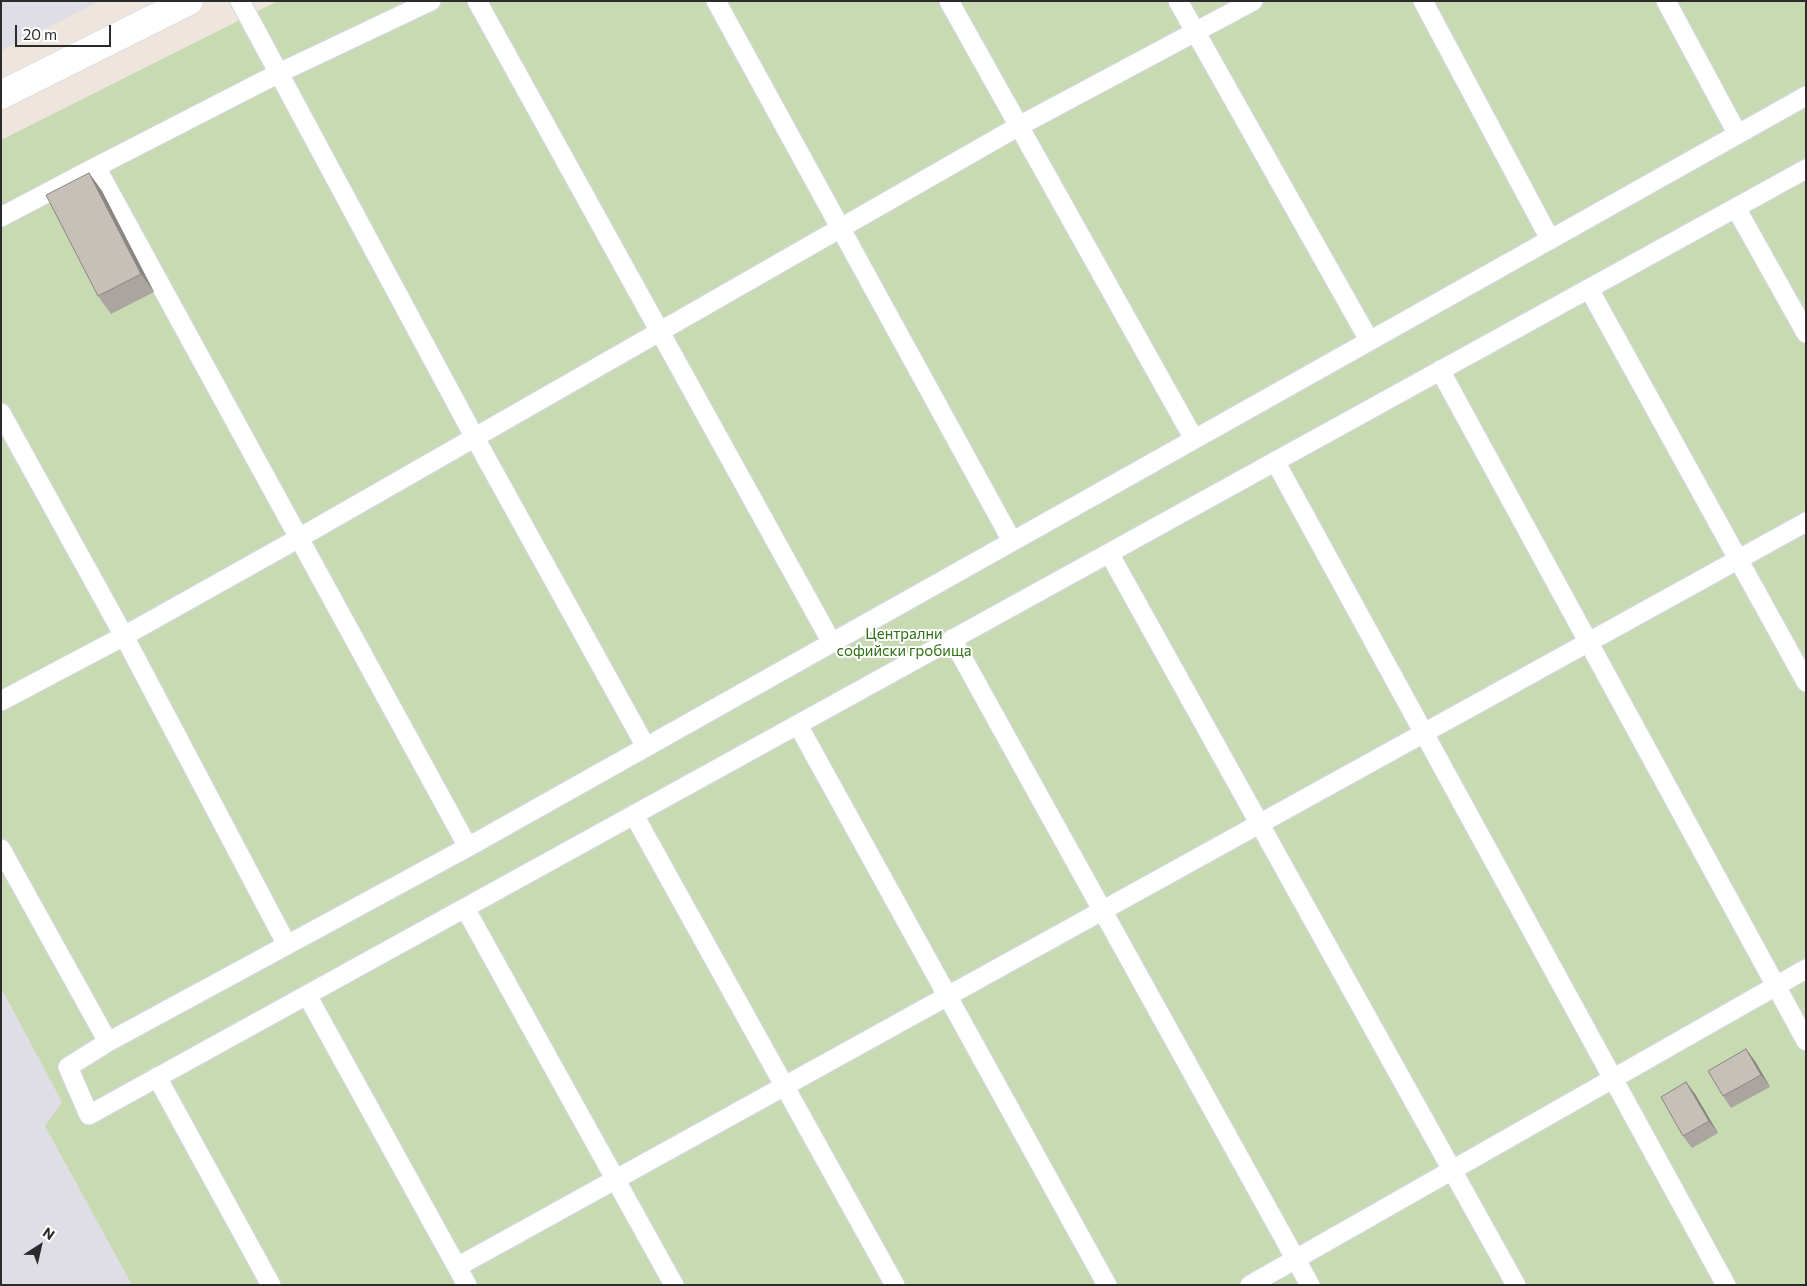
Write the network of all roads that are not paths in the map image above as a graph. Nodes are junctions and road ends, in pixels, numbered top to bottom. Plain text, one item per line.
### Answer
1 (189, 1) edge
2 (240, 1) edge
3 (431, 1) edge
4 (477, 1) edge
5 (716, 1) edge
6 (949, 1) edge
7 (1178, 1) edge
8 (1253, 1) edge
9 (1423, 1) edge
10 (1666, 1) edge
11 (1195, 32) junction
12 (279, 73) junction
13 (1, 95) edge
14 (1806, 96) edge
15 (1020, 126) junction
16 (1737, 134) junction
17 (96, 167) junction
18 (1806, 169) edge
19 (1736, 208) junction
20 (1, 216) edge
21 (840, 229) junction
22 (1550, 239) junction
23 (1589, 289) junction
24 (660, 332) junction
25 (1806, 332) edge
26 (1370, 340) junction
27 (1440, 370) junction
28 (1, 413) edge
29 (474, 438) junction
30 (1194, 439) junction
31 (1275, 462) junction
32 (1806, 522) edge
33 (299, 538) junction
34 (1012, 541) junction
35 (1109, 553) junction
36 (1738, 559) junction
37 (124, 636) junction
38 (952, 640) junction
39 (1588, 642) junction
40 (832, 643) junction
41 (1806, 682) edge
42 (1, 701) edge
43 (798, 725) junction
44 (1424, 733) junction
45 (646, 747) junction
46 (634, 815) junction
47 (1260, 823) junction
48 (468, 847) junction
49 (1, 849) edge
50 (465, 908) junction
51 (1102, 910) junction
52 (287, 946) junction
53 (1806, 969) edge
54 (1776, 986) junction
55 (307, 995) junction
56 (948, 996) junction
57 (1806, 1041) edge
58 (108, 1042) junction
59 (158, 1077) junction
60 (1613, 1079) junction
61 (785, 1086) junction
62 (1452, 1170) junction
63 (616, 1180) junction
64 (1296, 1259) junction
65 (457, 1267) junction
66 (270, 1285) edge
67 (467, 1285) edge
68 (674, 1285) edge
69 (895, 1285) edge
70 (1107, 1285) edge
71 (1250, 1285) edge
72 (1310, 1285) edge
73 (1516, 1285) edge
74 (1726, 1285) edge

1 - 13 street
2 - 12 lane
3 - 12 lane
4 - 24 lane
5 - 21 lane
6 - 15 lane
7 - 11 lane
8 - 11 lane
9 - 22 lane
10 - 16 lane
11 - 15 lane
11 - 26 lane
12 - 17 lane
12 - 29 lane
14 - 16 lane
15 - 21 lane
15 - 30 lane
16 - 22 lane
17 - 20 lane
17 - 33 lane
18 - 19 lane
19 - 23 lane
19 - 25 lane
21 - 24 lane
21 - 34 lane
22 - 26 lane
23 - 27 lane
23 - 36 lane
24 - 29 lane
24 - 40 lane
26 - 30 lane
27 - 31 lane
27 - 39 lane
28 - 37 lane
29 - 33 lane
29 - 45 lane
30 - 34 lane
31 - 35 lane
31 - 44 lane
32 - 36 lane
33 - 37 lane
33 - 48 lane
34 - 40 lane
35 - 38 lane
35 - 47 lane
36 - 39 lane
36 - 41 lane
37 - 42 lane
37 - 52 lane
38 - 43 lane
38 - 51 lane
39 - 44 lane
39 - 54 lane
40 - 45 lane
43 - 46 lane
43 - 56 lane
44 - 47 lane
44 - 60 lane
45 - 48 lane
46 - 50 lane
46 - 61 lane
47 - 51 lane
47 - 62 lane
48 - 52 lane
49 - 58 lane
50 - 55 lane
50 - 63 lane
51 - 56 lane
51 - 64 lane
52 - 58 lane
53 - 54 lane
54 - 57 lane
54 - 60 lane
55 - 59 lane
55 - 65 lane
56 - 61 lane
56 - 70 lane
58 - 59 lane
59 - 66 lane
60 - 62 lane
60 - 74 lane
61 - 63 lane
61 - 69 lane
62 - 64 lane
62 - 73 lane
63 - 65 lane
63 - 68 lane
64 - 71 lane
64 - 72 lane
65 - 67 lane

